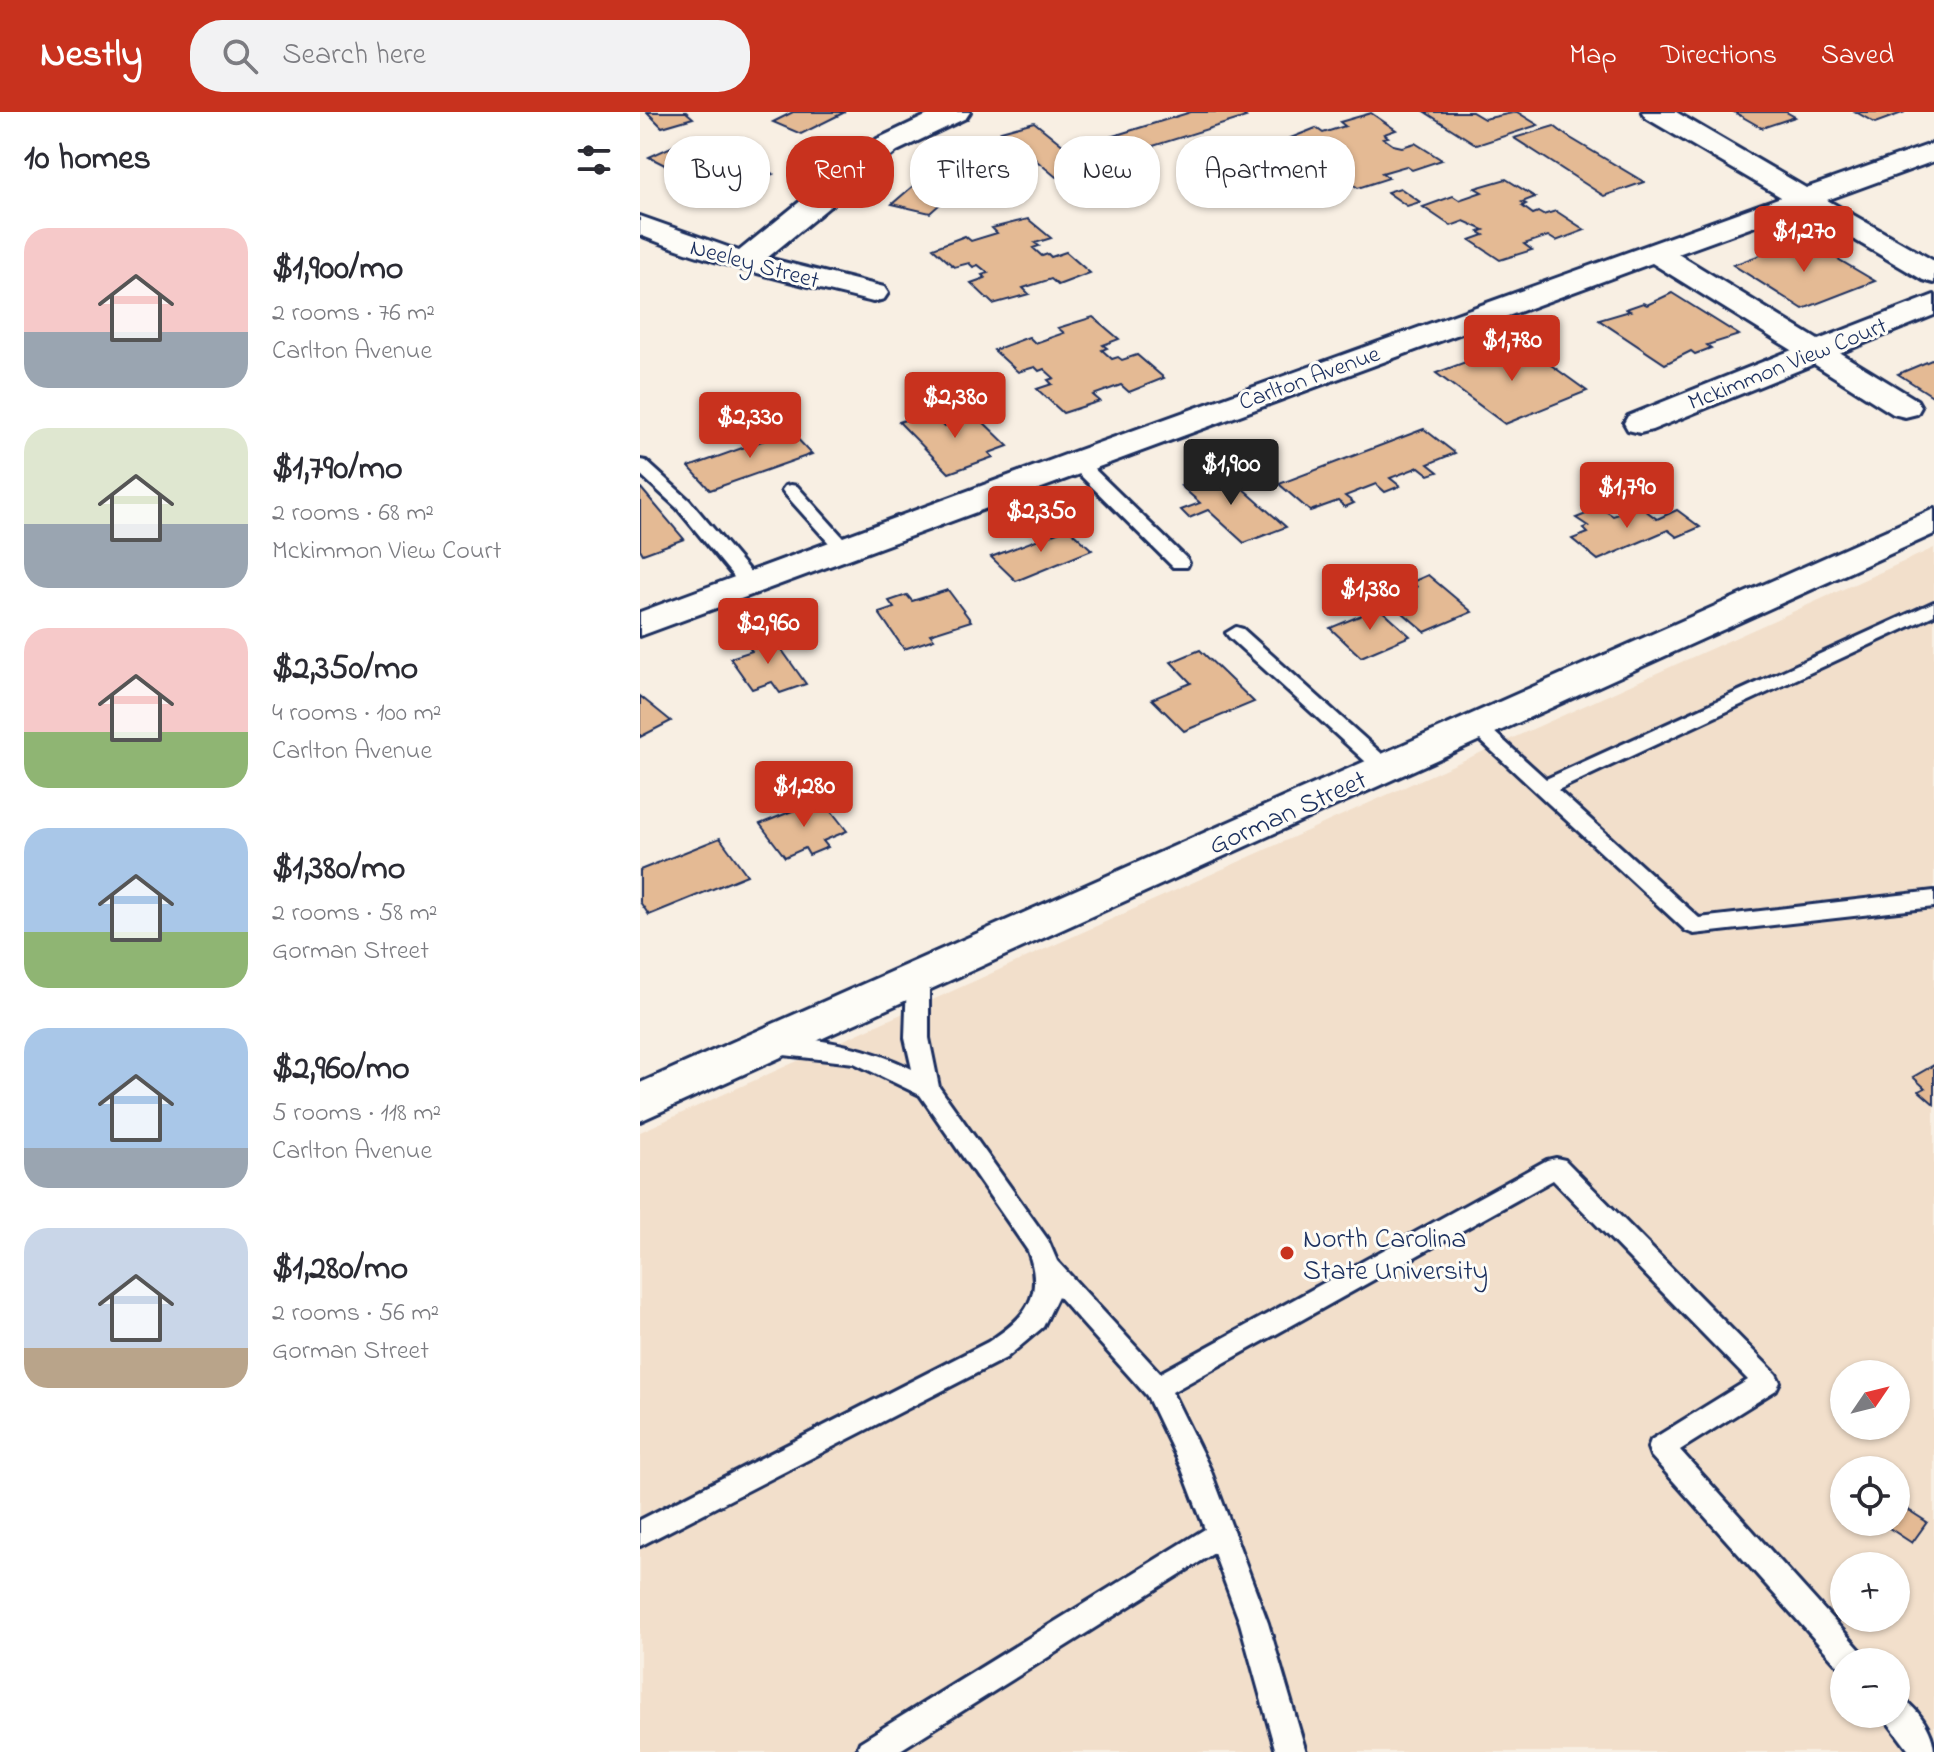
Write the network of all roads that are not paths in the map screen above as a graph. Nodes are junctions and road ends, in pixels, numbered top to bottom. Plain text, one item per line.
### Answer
1 (956, 112) edge
2 (1656, 112) edge
3 (1934, 151) edge
4 (1802, 197) junction
5 (640, 225) edge
6 (1653, 251) junction
7 (744, 262) junction
8 (1934, 274) edge
9 (873, 293) dead end
10 (1934, 304) edge
11 (1815, 351) junction
12 (1905, 407) dead end
13 (1640, 423) dead end
14 (1077, 462) junction
15 (640, 465) edge
16 (791, 490) dead end
17 (1934, 520) edge
18 (844, 549) junction
19 (1180, 563) dead end
20 (750, 584) junction
21 (1934, 608) edge
22 (640, 625) edge
23 (1236, 633) dead end
24 (1475, 726) junction
25 (1384, 767) junction
26 (1544, 788) junction
27 (1934, 899) edge
28 (918, 978) junction
29 (770, 1045) junction
30 (928, 1089) junction
31 (640, 1103) edge
32 (1047, 1267) junction
33 (1157, 1388) junction
34 (640, 1534) edge
35 (1220, 1534) junction
36 (1840, 1648) edge
37 (1910, 1728) edge
38 (871, 1752) edge
39 (1291, 1752) edge
40 (1928, 1752) edge

1 - 7 street
2 - 4 street
3 - 4 street, Carlton Avenue
4 - 6 street, Carlton Avenue
4 - 8 street
5 - 7 street, Neeley Street
6 - 11 street
6 - 14 street, Carlton Avenue
7 - 9 street, Neeley Street
10 - 11 street, Mckimmon View Court
11 - 12 street
11 - 13 street, Mckimmon View Court
14 - 18 street, Carlton Avenue
14 - 19 lane
15 - 20 lane
16 - 18 lane
17 - 24 main road, Gorman Street
18 - 20 street, Carlton Avenue
20 - 22 street, Carlton Avenue
21 - 26 lane
23 - 25 lane
24 - 25 main road, Gorman Street
24 - 26 lane
25 - 28 main road, Gorman Street
26 - 27 lane
28 - 29 main road, Gorman Street
28 - 30 lane
29 - 30 lane
29 - 31 main road, Gorman Street
30 - 32 lane
32 - 33 lane
32 - 34 lane
33 - 35 lane
33 - 36 lane
35 - 38 lane
35 - 39 lane
37 - 40 lane

